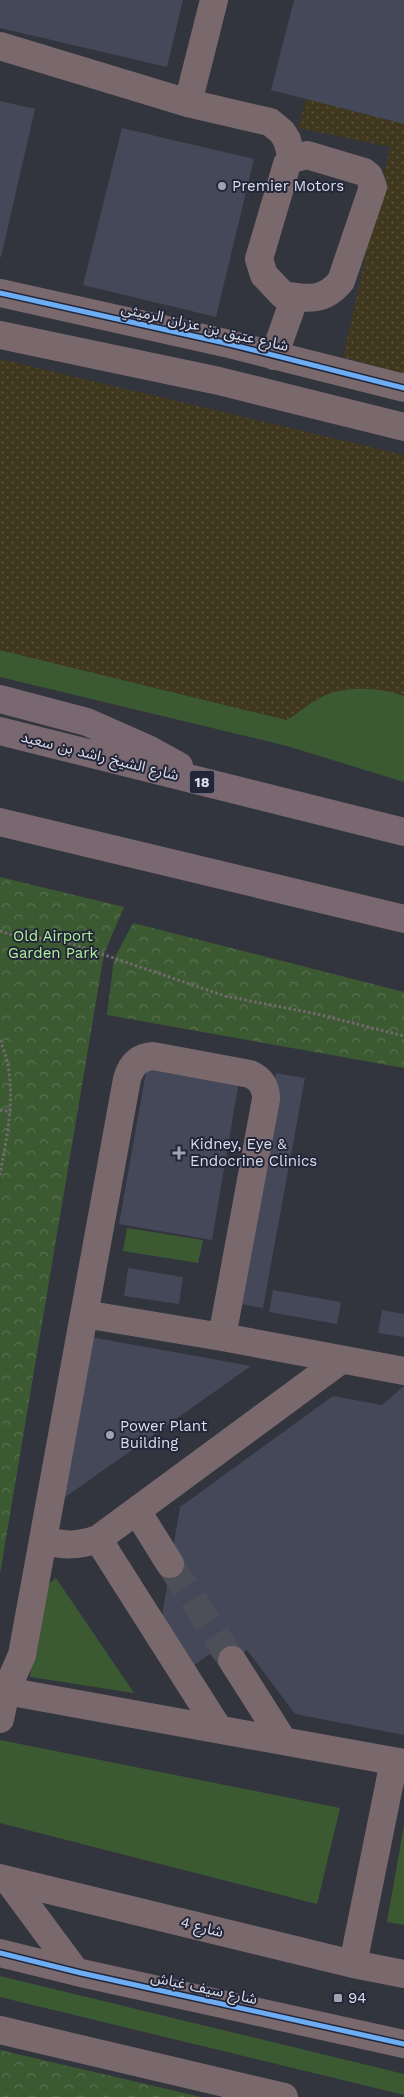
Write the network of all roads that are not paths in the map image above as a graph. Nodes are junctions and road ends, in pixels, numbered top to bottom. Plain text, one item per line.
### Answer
1 (214, 0) edge
2 (0, 46) edge
3 (188, 103) junction
4 (292, 159) junction
5 (0, 293) edge
6 (295, 297) junction
7 (0, 335) edge
8 (274, 356) junction
9 (404, 388) edge
10 (404, 427) edge
11 (0, 699) edge
12 (0, 731) edge
13 (215, 785) junction
14 (0, 822) edge
15 (404, 832) edge
16 (404, 919) edge
17 (84, 1314) junction
18 (222, 1337) junction
19 (341, 1360) junction
20 (404, 1372) edge
21 (137, 1511) junction
22 (98, 1539) junction
23 (43, 1540) junction
24 (170, 1564) tunnel mouth
25 (232, 1660) tunnel mouth
26 (6, 1691) junction
27 (0, 1719) edge
28 (218, 1728) junction
29 (282, 1740) junction
30 (399, 1762) edge
31 (4, 1879) edge
32 (0, 1953) edge
33 (353, 1964) junction
34 (76, 1972) junction
35 (404, 1974) edge
36 (0, 2030) edge
37 (404, 2044) edge
38 (284, 2097) edge

1 - 3 street
2 - 3 street
3 - 4 street
4 - 6 street
4 - 6 street
5 - 8 street, شارع عتيق بن عزران الرميثي
6 - 8 street
7 - 10 street
8 - 9 street, شارع عتيق بن عزران الرميثي
11 - 13 main road
12 - 13 main road, شارع الشيخ راشد بن سعيد / 18
13 - 15 main road, شارع الشيخ راشد بن سعيد / 18
14 - 16 main road
17 - 18 street
17 - 18 street
17 - 23 street
18 - 19 street
19 - 20 street
19 - 21 street
21 - 22 street
21 - 24 street
22 - 23 street
22 - 28 street
23 - 26 street
25 - 29 street
26 - 27 street
26 - 28 street
28 - 29 street
29 - 30 street
30 - 33 street
31 - 33 street, شارع 4
31 - 34 street
32 - 34 street, شارع سيف غباش
33 - 35 street, شارع 4
34 - 37 street, شارع سيف غباش
36 - 38 street

